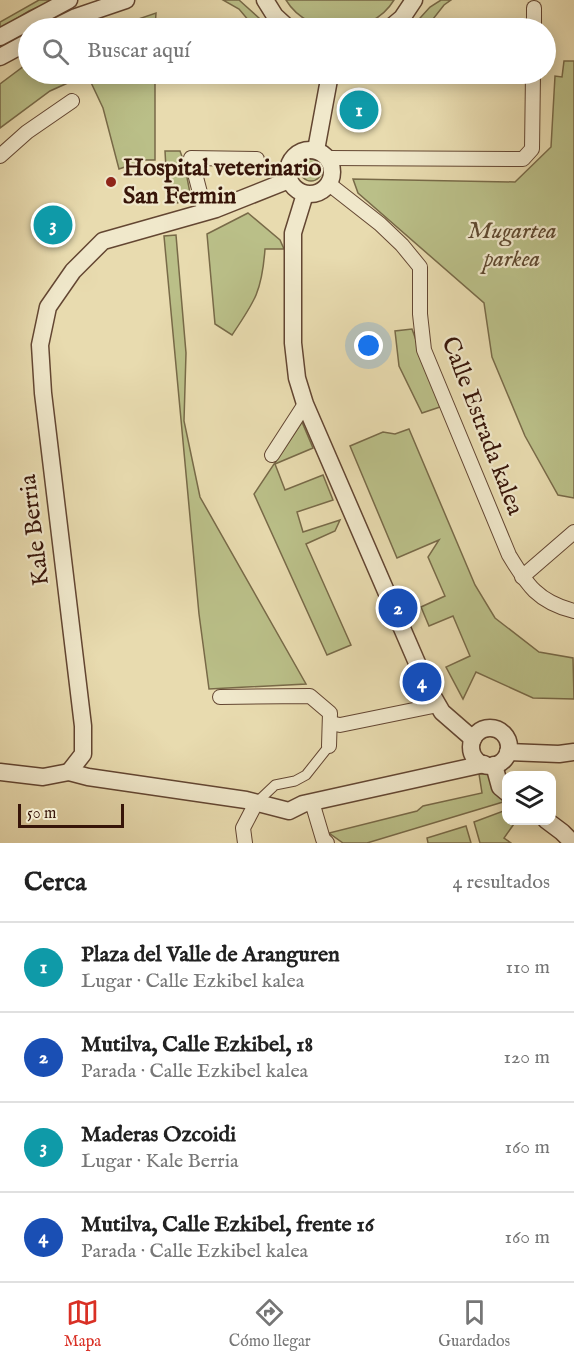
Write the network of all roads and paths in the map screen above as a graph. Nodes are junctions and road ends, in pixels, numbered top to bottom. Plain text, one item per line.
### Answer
1 (69, 0) edge
2 (126, 0) edge
3 (265, 0) edge
4 (414, 0) edge
5 (534, 8) dead end
6 (35, 18) edge
7 (74, 18) edge
8 (277, 18) edge
9 (402, 18) edge
10 (534, 18) edge
11 (18, 27) edge
12 (0, 37) edge
13 (18, 47) edge
14 (0, 57) edge
15 (329, 84) edge
16 (533, 84) edge
17 (72, 101) dead end
18 (322, 154) junction
19 (0, 156) edge
20 (257, 159) dead end
21 (289, 180) junction
22 (329, 184) junction
23 (305, 194) junction
24 (205, 212) junction
25 (305, 404) junction
26 (272, 454) dead end
27 (574, 532) edge
28 (574, 542) edge
29 (524, 579) junction
30 (574, 611) edge
31 (220, 697) dead end
32 (438, 705) junction
33 (330, 723) junction
34 (473, 739) junction
35 (329, 746) joint
36 (508, 752) junction
37 (574, 752) edge
38 (489, 765) junction
39 (0, 772) edge
40 (69, 772) junction
41 (502, 788) edge
42 (312, 802) junction
43 (256, 803) junction
44 (553, 825) edge
45 (245, 843) edge
46 (327, 843) edge
47 (573, 843) edge

1 - 6 street
2 - 7 street
3 - 8 street
4 - 9 street
5 - 10 street
11 - 12 street
13 - 14 street
15 - 18 street
16 - 18 street
17 - 19 street
18 - 21 street
18 - 22 street
20 - 24 street
21 - 23 street
21 - 24 street, Kale Berria
22 - 23 street
22 - 29 street, Calle Estrada kalea
23 - 25 street
24 - 40 street, Kale Berria
25 - 26 street
25 - 32 street
27 - 29 street
28 - 29 street
29 - 30 street, Calle Estrada kalea
31 - 33 street
32 - 33 street
32 - 34 street
33 - 35 street
34 - 36 street
34 - 38 street
35 - 43 street
36 - 37 street
36 - 38 street
38 - 41 street
38 - 42 street
39 - 40 street
40 - 43 street
42 - 43 street
42 - 46 street
43 - 45 street
44 - 47 street

